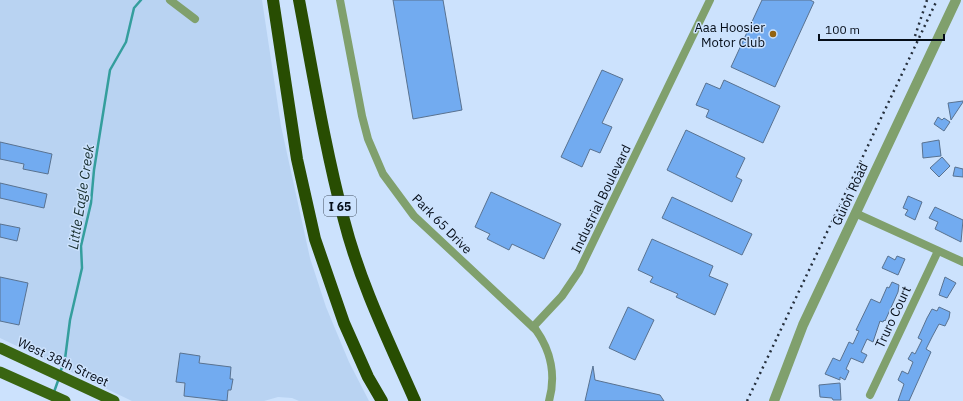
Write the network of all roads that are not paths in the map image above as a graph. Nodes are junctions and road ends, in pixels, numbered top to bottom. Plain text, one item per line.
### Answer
1 (170, 0) edge
2 (273, 0) edge
3 (299, 0) edge
4 (340, 0) edge
5 (710, 0) edge
6 (956, 0) edge
7 (196, 20) dead end
8 (855, 213) junction
9 (938, 251) junction
10 (963, 262) edge
11 (533, 327) junction
12 (0, 348) edge
13 (0, 372) edge
14 (870, 394) dead end
15 (65, 401) edge
16 (114, 401) edge
17 (382, 401) edge
18 (415, 401) edge
19 (549, 401) edge
20 (774, 401) edge

1 - 7 street
2 - 17 highway, I 65
3 - 18 highway, I 65
4 - 11 street, Park 65 Drive
5 - 11 street, Industrial Boulevard
6 - 8 street, Guion Road
8 - 9 street
8 - 20 street, Guion Road
9 - 10 street
9 - 14 street, Truro Court
11 - 19 street
12 - 16 main road, West 38th Street
13 - 15 main road

